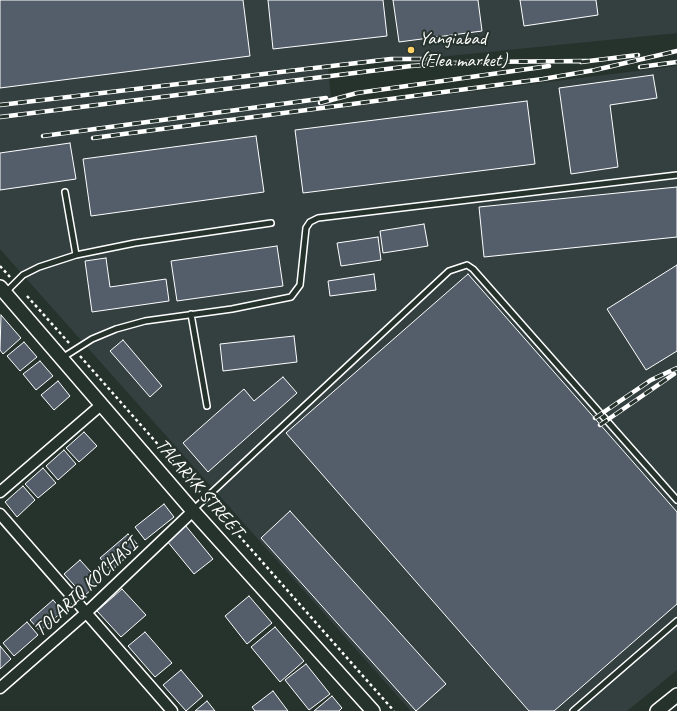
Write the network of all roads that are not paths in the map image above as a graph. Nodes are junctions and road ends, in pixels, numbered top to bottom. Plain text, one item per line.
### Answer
1 (677, 175) edge
2 (65, 192) dead end
3 (272, 223) dead end
4 (76, 255) junction
5 (2, 290) edge
6 (191, 314) junction
7 (62, 358) junction
8 (101, 405) junction
9 (207, 406) dead end
10 (0, 492) edge
11 (677, 500) edge
12 (193, 511) junction
13 (0, 514) edge
14 (86, 612) junction
15 (677, 621) edge
16 (0, 688) edge
17 (677, 695) edge
18 (172, 711) edge
19 (373, 711) edge
20 (573, 711) edge
21 (657, 711) edge

1 - 6 lane
2 - 4 lane
3 - 4 lane
4 - 5 lane
5 - 7 street, TALARYK STREET
6 - 7 lane
6 - 9 lane
7 - 8 street, TALARYK STREET
8 - 10 street
8 - 12 street, TALARYK STREET
11 - 12 lane
12 - 14 street, TOLARIQ KO'CHASI
12 - 19 street, TALARYK STREET
13 - 14 street
14 - 16 street, TOLARIQ KO'CHASI
14 - 18 street
15 - 20 lane
17 - 21 street

